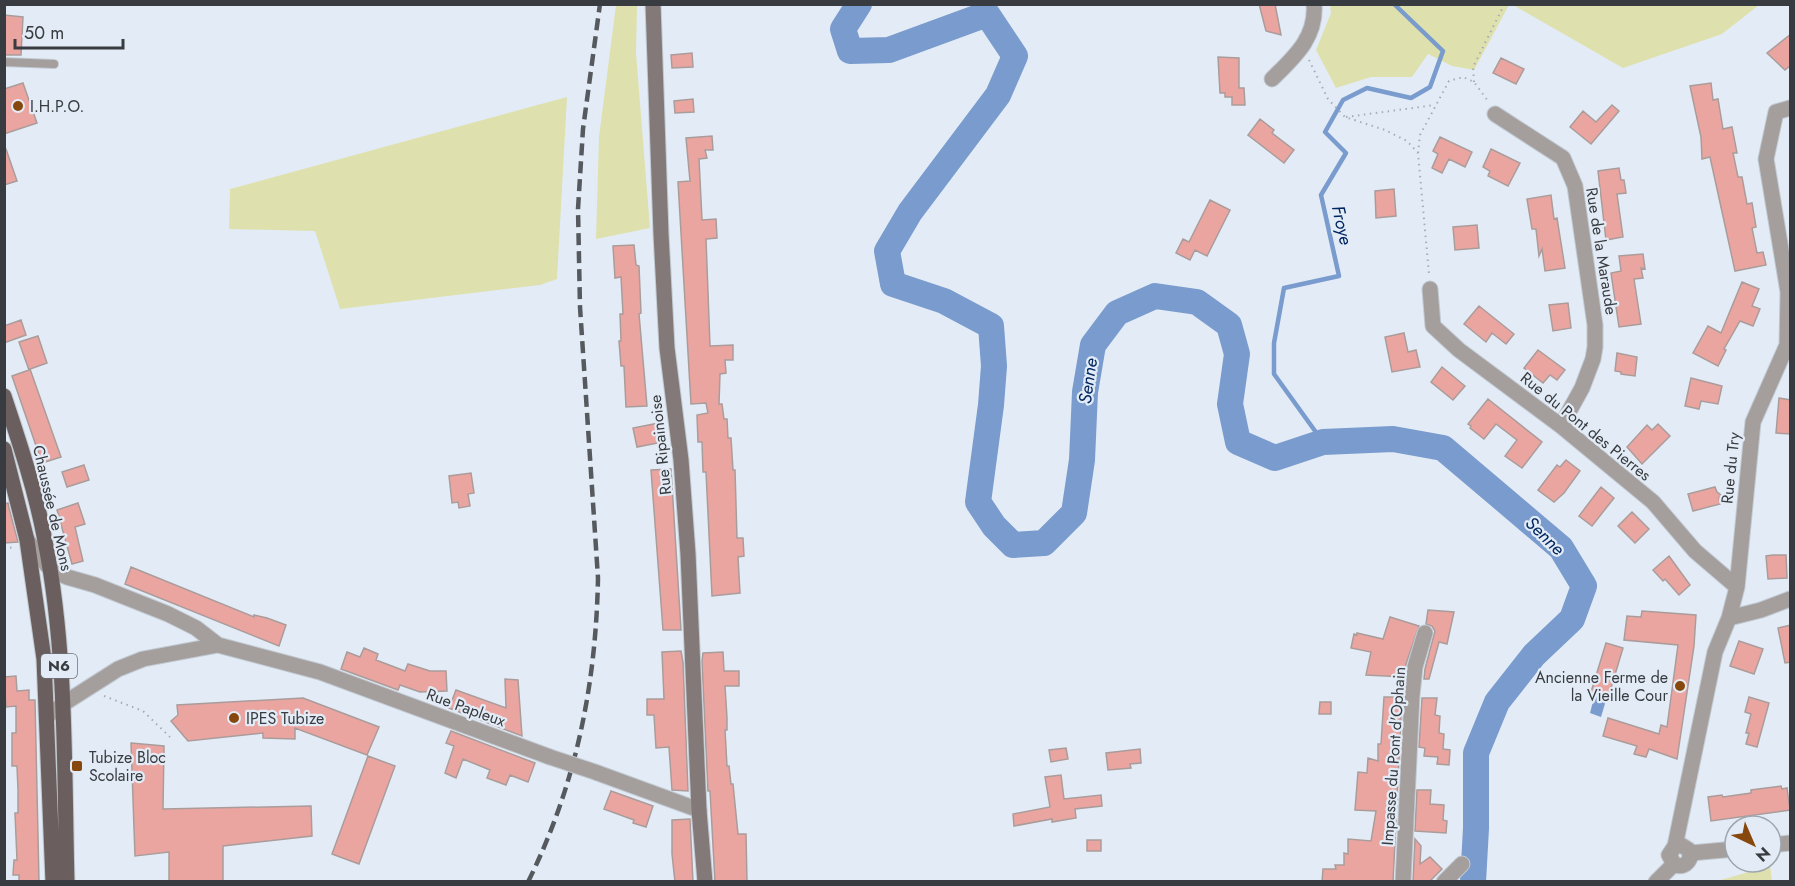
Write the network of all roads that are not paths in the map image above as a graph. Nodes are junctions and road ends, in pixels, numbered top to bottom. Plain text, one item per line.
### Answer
1 (653, 4) edge
2 (1314, 4) edge
3 (4, 63) edge
4 (54, 64) dead end
5 (1272, 79) dead end
6 (1791, 108) edge
7 (1494, 114) road end
8 (1430, 289) road end
9 (4, 396) edge
10 (1561, 426) junction
11 (4, 449) edge
12 (27, 540) junction
13 (50, 569) junction
14 (1737, 588) junction
15 (1791, 599) edge
16 (1728, 618) junction
17 (1425, 633) dead end
18 (218, 645) junction
19 (63, 704) junction
20 (48, 716) junction
21 (699, 810) junction
22 (1675, 846) junction
23 (1723, 850) edge
24 (1690, 853) junction
25 (1462, 864) dead end
26 (1674, 864) junction
27 (52, 882) edge
28 (66, 882) edge
29 (705, 882) edge
30 (1403, 882) edge
31 (1444, 882) edge
32 (1656, 882) edge

1 - 21 street, Rue Ripainoise
2 - 5 street
3 - 4 lane
6 - 14 street, Rue du Try
7 - 10 street, Rue de la Maraude
8 - 10 street, Rue du Pont des Pierres
9 - 13 main road, Chaussée de Mons / N6
10 - 14 street, Rue du Pont des Pierres
11 - 12 main road, Chaussée de Mons / N6
12 - 13 street, Rue Papleux
12 - 20 main road, Chaussée de Mons / N6
13 - 18 street, Rue Papleux
13 - 19 main road, Chaussée de Mons / N6
14 - 16 street, Rue du Try
15 - 16 street
16 - 22 street, Rue du Try
17 - 30 street, Impasse du Pont d'Ophain
18 - 19 street, Rue Papleux
18 - 21 street, Rue Papleux, bridge
19 - 20 street, Rue Papleux
19 - 28 main road, Chaussée de Mons / N6
20 - 27 main road, Chaussée de Mons / N6
21 - 29 street, Rue Ripainoise
22 - 24 street
22 - 26 street
23 - 24 street
24 - 26 street
25 - 31 street
26 - 32 street

